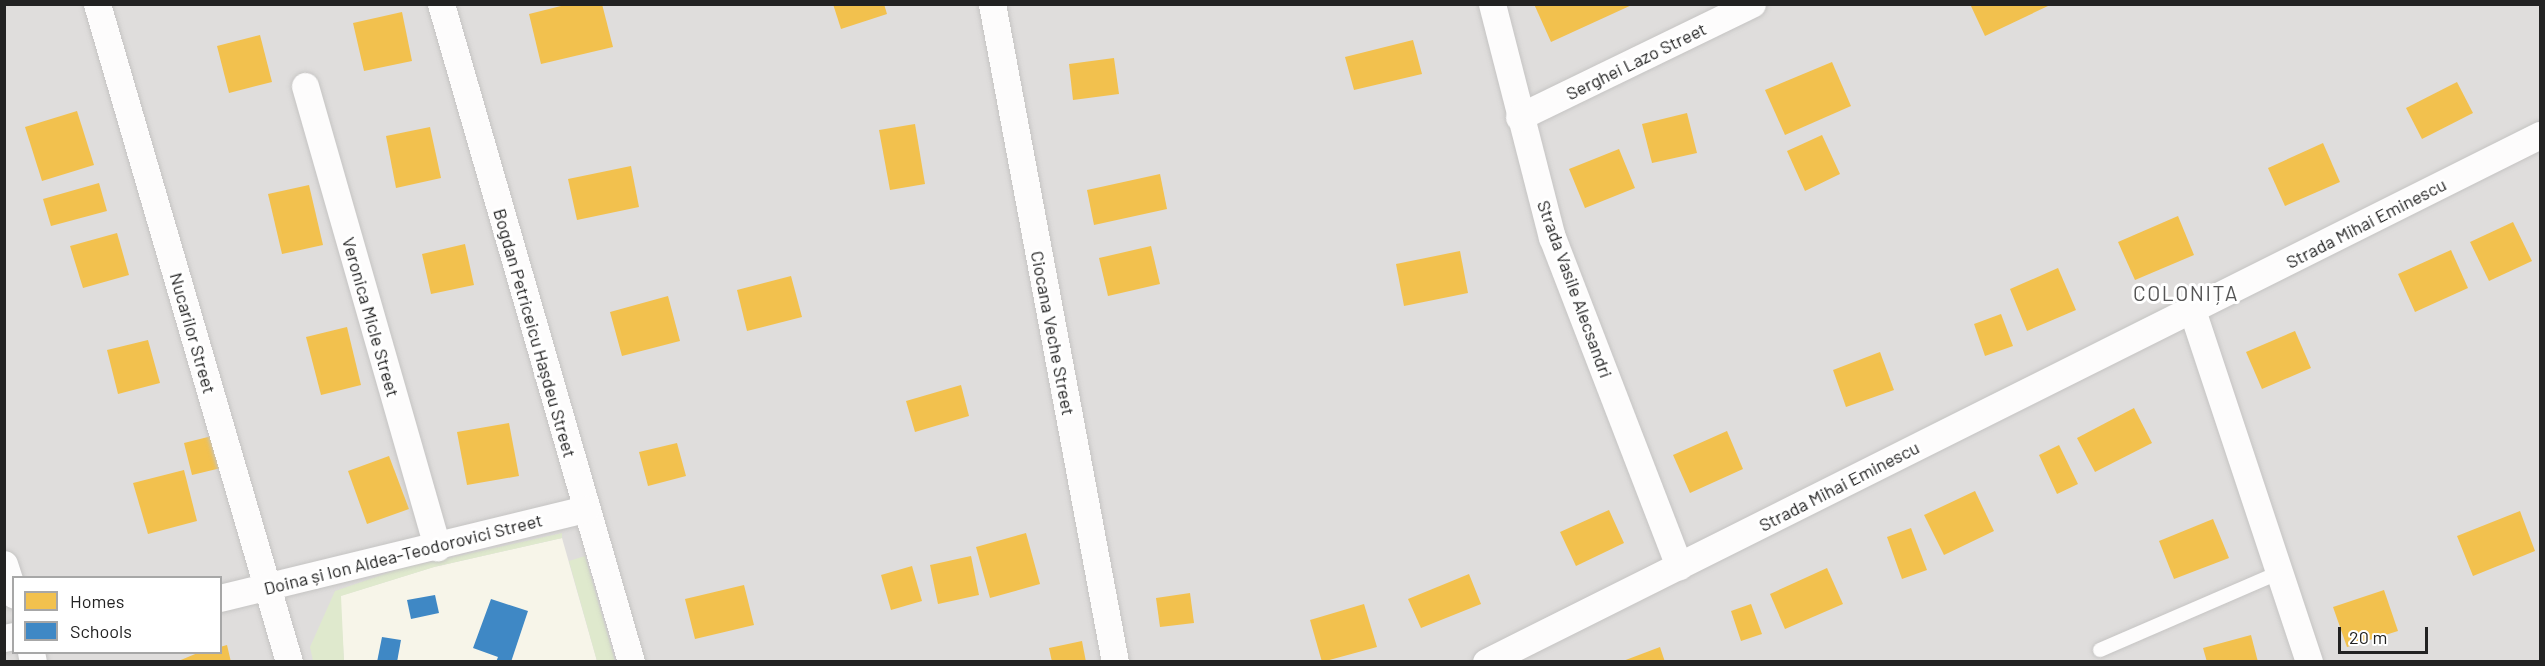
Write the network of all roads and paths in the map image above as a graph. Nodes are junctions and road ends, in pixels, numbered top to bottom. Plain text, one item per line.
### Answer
1 (98, 4) edge
2 (441, 4) edge
3 (992, 4) edge
4 (1492, 4) edge
5 (1752, 4) edge
6 (305, 86) dead end
7 (1519, 117) junction
8 (2541, 135) edge
9 (2192, 310) junction
10 (585, 509) junction
11 (437, 547) junction
12 (4, 564) edge
13 (1679, 566) junction
14 (2280, 572) junction
15 (12, 588) edge
16 (268, 589) junction
17 (222, 598) edge
18 (2100, 650) dead end
19 (289, 662) edge
20 (631, 662) edge
21 (1115, 662) edge
22 (1486, 662) edge
23 (2309, 662) edge

1 - 16 street, Nucarilor Street
2 - 10 street, Bogdan Petriceicu Hașdeu Street
3 - 21 street, Ciocana Veche Street
4 - 7 street, Strada Vasile Alecsandri
5 - 7 street, Serghei Lazo Street
6 - 11 street, Veronica Micle Street
7 - 13 street, Strada Vasile Alecsandri
8 - 9 street, Strada Mihai Eminescu
9 - 13 street, Strada Mihai Eminescu
9 - 14 street
10 - 11 street, Doina și Ion Aldea-Teodorovici Street
10 - 20 street, Bogdan Petriceicu Hașdeu Street
11 - 16 street, Doina și Ion Aldea-Teodorovici Street
12 - 15 street
13 - 22 street, Strada Mihai Eminescu
14 - 18 lane
14 - 23 street
16 - 17 street, Doina și Ion Aldea-Teodorovici Street
16 - 19 street, Nucarilor Street

